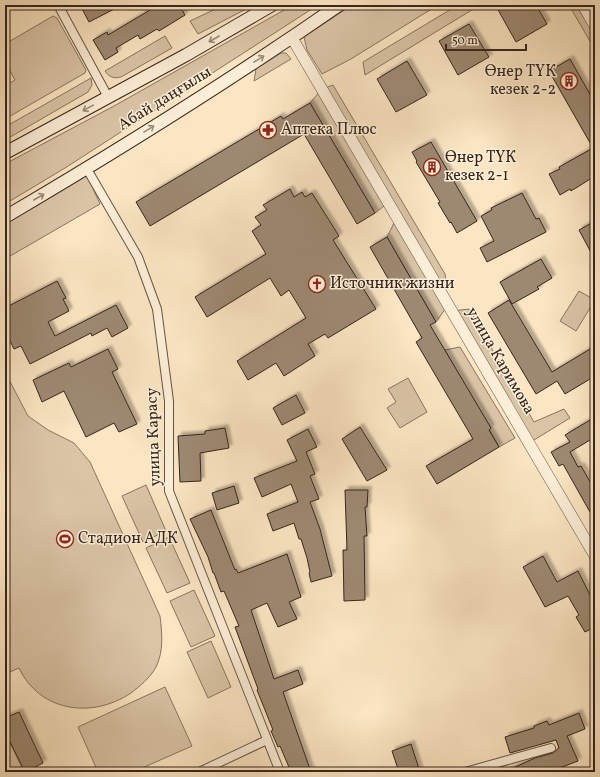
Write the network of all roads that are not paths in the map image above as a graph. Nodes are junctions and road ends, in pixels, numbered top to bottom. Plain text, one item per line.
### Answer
1 (58, 5) edge
2 (272, 5) edge
3 (339, 5) edge
4 (583, 5) edge
5 (595, 26) edge
6 (292, 38) junction
7 (108, 97) junction
8 (5, 154) edge
9 (87, 169) junction
10 (5, 217) edge
11 (595, 556) edge
12 (267, 740) junction
13 (551, 748) dead end
14 (199, 772) edge
15 (280, 772) edge
16 (465, 772) edge

1 - 7 street
2 -> 7 main road, Абай даңғылы
3 - 6 main road, Абай даңғылы
4 - 5 street
9 -> 6 main road, Абай даңғылы
6 - 11 street, улица Каримова
7 -> 8 main road, Абай даңғылы
10 -> 9 main road, Абай даңғылы
9 - 12 street, улица Карасу
12 - 14 street
12 - 15 street, улица Карасу
13 - 16 street

